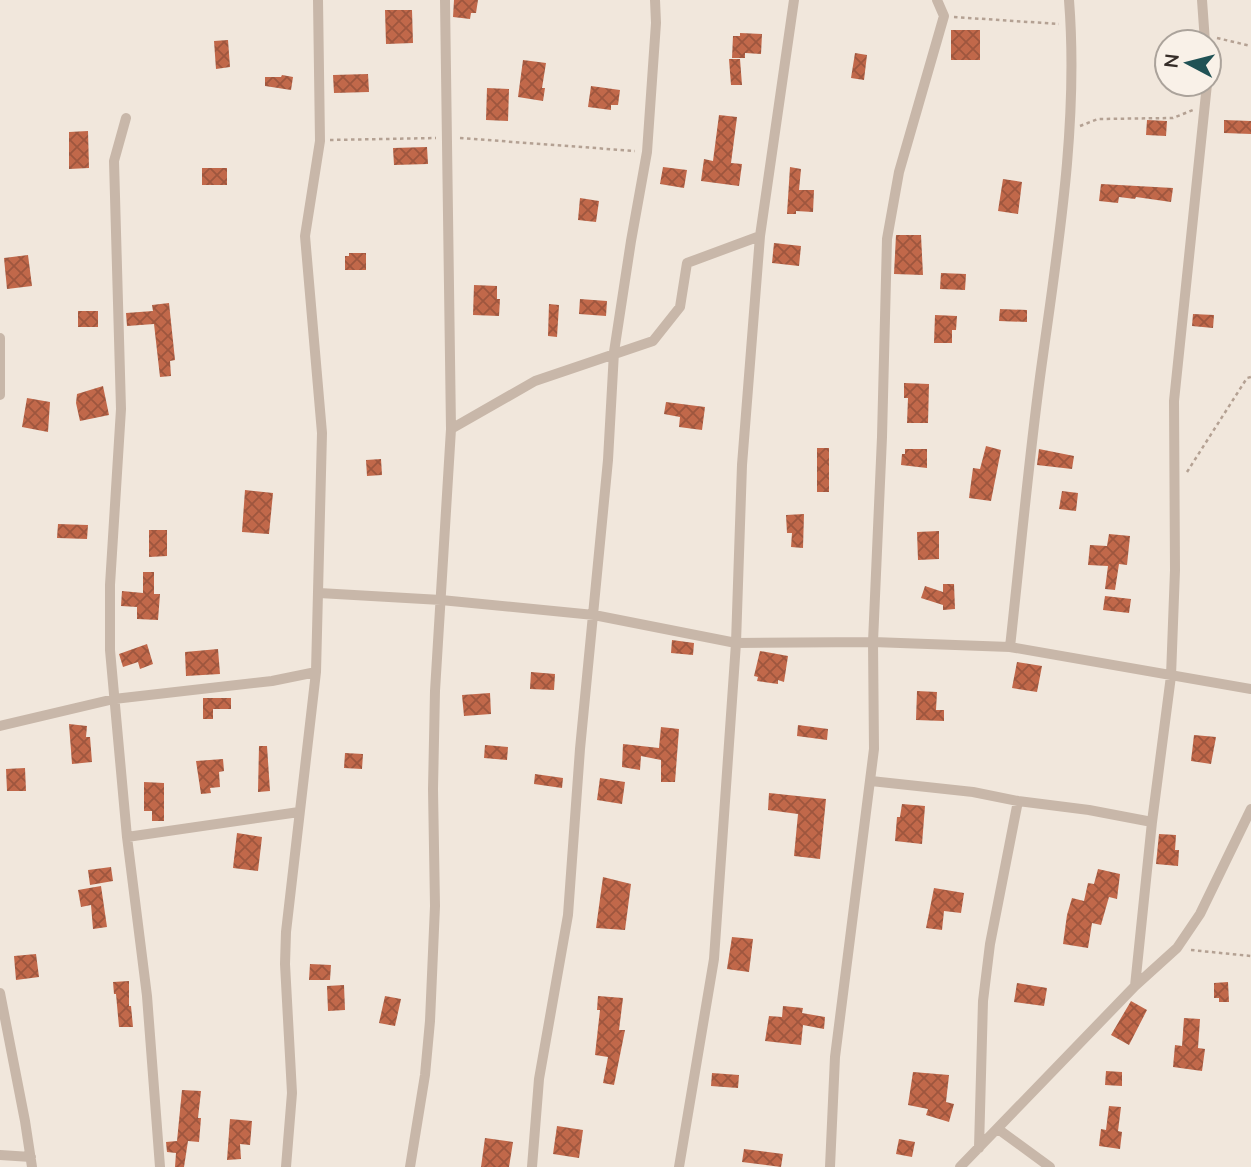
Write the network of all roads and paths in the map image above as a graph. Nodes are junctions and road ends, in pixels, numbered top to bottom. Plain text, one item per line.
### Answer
1 (318, 0) edge
2 (445, 0) edge
3 (655, 0) edge
4 (794, 0) edge
5 (937, 0) edge
6 (1069, 0) edge
7 (1202, 0) edge
8 (944, 16) junction
9 (1071, 24) junction
10 (1204, 28) edge
11 (1223, 42) edge
12 (1251, 46) edge
13 (1206, 98) edge
14 (1206, 105) junction
15 (127, 118) dead end
16 (1070, 130) junction
17 (448, 138) junction
18 (320, 141) junction
19 (647, 152) junction
20 (760, 236) junction
21 (0, 338) edge
22 (614, 352) junction
23 (1251, 377) edge
24 (0, 395) edge
25 (451, 429) junction
26 (1173, 494) junction
27 (319, 593) junction
28 (441, 600) junction
29 (594, 615) junction
30 (873, 642) junction
31 (736, 643) junction
32 (1010, 647) junction
33 (316, 672) junction
34 (1171, 676) junction
35 (1251, 689) edge
36 (114, 699) junction
37 (0, 726) edge
38 (871, 780) junction
39 (1018, 801) junction
40 (1251, 809) edge
41 (299, 812) junction
42 (1152, 822) junction
43 (127, 837) junction
44 (1177, 948) junction
45 (1251, 956) edge
46 (1135, 986) junction
47 (0, 993) edge
48 (998, 1129) junction
49 (979, 1148) junction
50 (0, 1155) edge
51 (31, 1162) edge
52 (160, 1167) edge
53 (286, 1167) edge
54 (410, 1167) edge
55 (532, 1167) edge
56 (680, 1167) edge
57 (830, 1167) edge
58 (960, 1167) edge
59 (1050, 1167) edge

1 - 18 street
2 - 17 street
3 - 19 street
4 - 20 street
5 - 8 street
6 - 9 street
7 - 10 street
8 - 9 path
8 - 30 street
9 - 16 street
11 - 12 path
13 - 14 street
14 - 16 path
14 - 26 street
15 - 36 street
16 - 32 street
17 - 18 path
17 - 19 path
17 - 25 street
18 - 27 street
19 - 22 street
20 - 22 street
20 - 31 street
21 - 24 street
22 - 25 street
22 - 29 street
23 - 26 path
25 - 28 street
26 - 34 street
27 - 28 street
27 - 33 street
28 - 29 street
28 - 54 street
29 - 31 street
29 - 55 street
30 - 31 street
30 - 32 street
30 - 38 street
31 - 56 street
32 - 34 street
33 - 36 street
33 - 41 street
34 - 35 street
34 - 42 street
36 - 37 street
36 - 43 street
38 - 39 street
38 - 57 street
39 - 42 street
39 - 49 street
40 - 44 street
41 - 43 street
41 - 53 street
42 - 46 street
43 - 52 street
44 - 45 path
44 - 46 street
46 - 48 street
47 - 51 street
48 - 49 street
48 - 59 street
49 - 58 street
50 - 51 street

